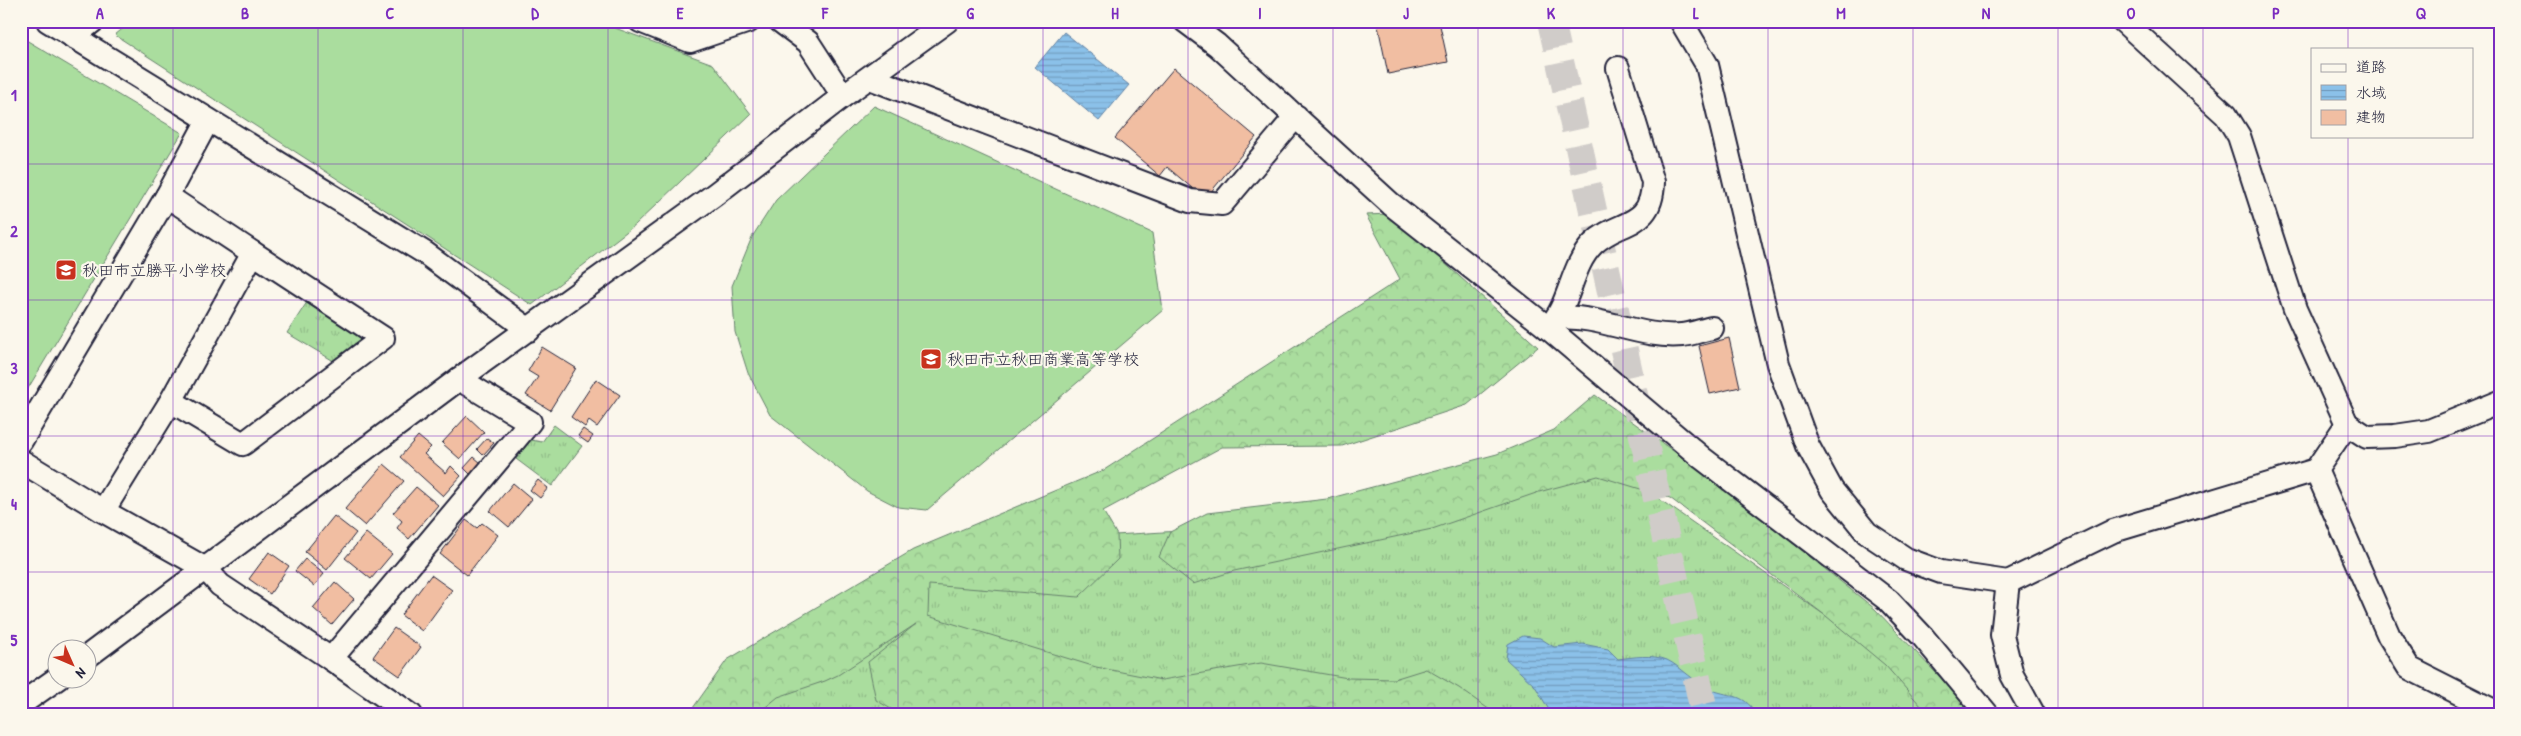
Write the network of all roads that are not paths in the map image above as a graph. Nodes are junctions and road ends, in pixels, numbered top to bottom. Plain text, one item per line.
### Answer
1 (48, 21) edge
2 (92, 21) edge
3 (640, 21) edge
4 (750, 21) edge
5 (780, 21) edge
6 (946, 21) edge
7 (1184, 21) edge
8 (1209, 21) edge
9 (1681, 21) edge
10 (2123, 21) edge
11 (73, 37) junction
12 (1217, 45) junction
13 (1618, 68) dead end
14 (870, 78) junction
15 (843, 96) junction
16 (1296, 116) junction
17 (208, 120) junction
18 (167, 196) junction
19 (254, 253) junction
20 (1553, 323) junction
21 (1712, 328) dead end
22 (529, 330) junction
23 (459, 379) junction
24 (171, 401) junction
25 (2500, 402) edge
26 (2347, 424) junction
27 (21, 441) edge
28 (21, 461) edge
29 (2316, 470) junction
30 (103, 511) junction
31 (206, 569) junction
32 (2008, 582) junction
33 (98, 649) edge
34 (331, 659) junction
35 (48, 685) edge
36 (21, 704) edge
37 (2500, 714) edge
38 (411, 715) edge
39 (1988, 715) edge
40 (2034, 715) edge

1 - 11 street
2 - 11 street
3 - 4 street
5 - 15 street
6 - 14 street
7 - 12 street
8 - 12 street
9 - 32 street
10 - 26 street
11 - 17 street
12 - 16 street
13 - 20 street
14 - 15 street
14 - 16 street
15 - 22 street
16 - 20 street
17 - 18 street
17 - 22 street
18 - 19 street
18 - 27 street
19 - 24 street
19 - 24 street
20 - 21 street
20 - 39 street
22 - 23 street
23 - 31 street
23 - 34 street
24 - 30 street
25 - 26 street
26 - 29 street
28 - 30 street
29 - 32 street
29 - 37 street
30 - 31 street
31 - 33 street
31 - 34 street
32 - 40 street
34 - 38 street
35 - 36 street

